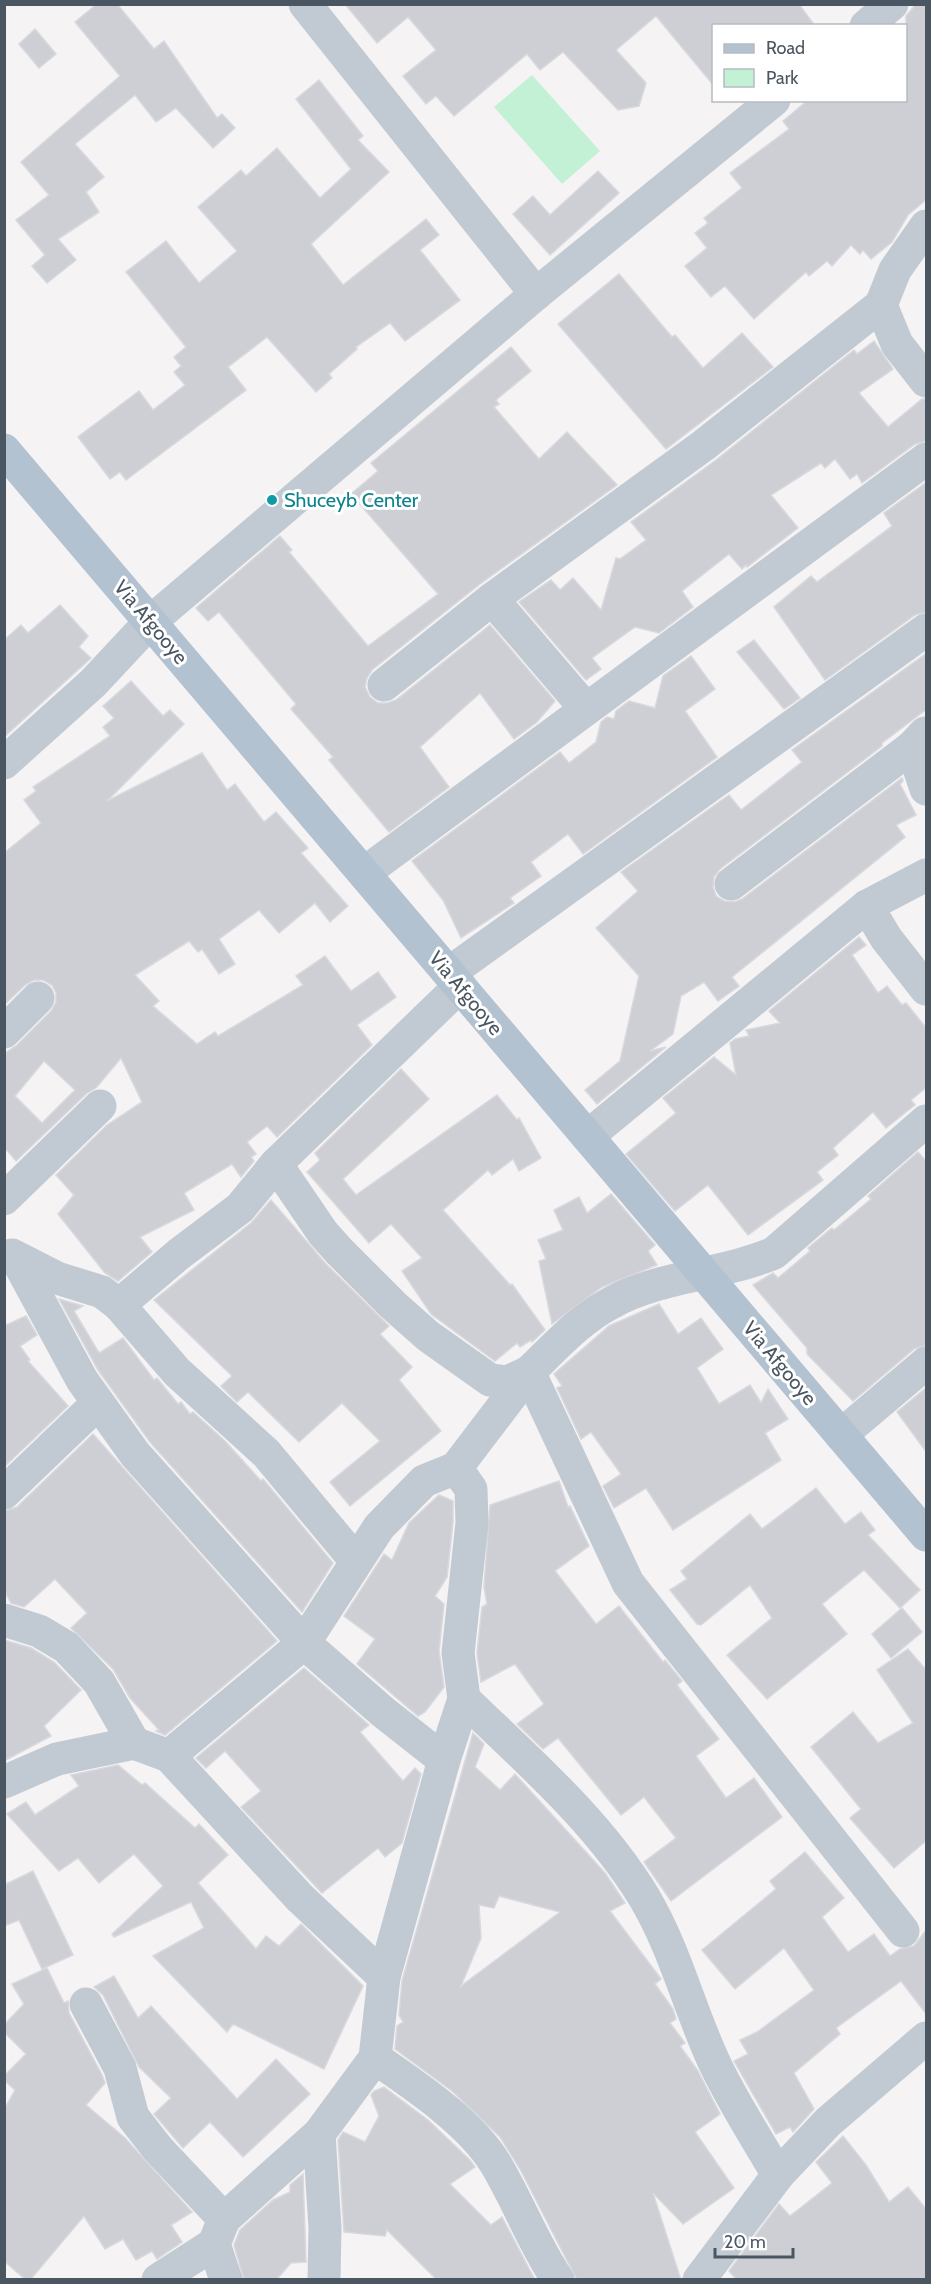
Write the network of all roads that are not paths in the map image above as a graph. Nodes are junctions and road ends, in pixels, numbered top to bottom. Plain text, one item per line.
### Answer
1 (305, 4) edge
2 (892, 4) edge
3 (868, 24) edge
4 (772, 102) edge
5 (927, 226) edge
6 (536, 294) junction
7 (881, 305) junction
8 (927, 381) edge
9 (4, 450) edge
10 (927, 459) edge
11 (492, 599) junction
12 (150, 622) junction
13 (927, 630) edge
14 (384, 685) dead end
15 (586, 709) junction
16 (919, 740) edge
17 (4, 764) edge
18 (927, 789) edge
19 (364, 873) junction
20 (927, 875) edge
21 (731, 884) dead end
22 (867, 906) junction
23 (454, 979) junction
24 (927, 989) edge
25 (39, 998) dead end
26 (4, 1032) edge
27 (100, 1106) dead end
28 (927, 1121) edge
29 (588, 1136) junction
30 (276, 1164) junction
31 (4, 1199) edge
32 (10, 1253) edge
33 (705, 1275) junction
34 (119, 1305) junction
35 (927, 1363) edge
36 (529, 1372) junction
37 (99, 1403) junction
38 (841, 1435) junction
39 (456, 1468) junction
40 (4, 1493) edge
41 (927, 1535) edge
42 (356, 1562) junction
43 (4, 1620) edge
44 (304, 1643) junction
45 (464, 1699) junction
46 (134, 1743) junction
47 (169, 1756) junction
48 (444, 1761) junction
49 (4, 1782) edge
50 (903, 1931) dead end
51 (384, 1977) junction
52 (86, 2004) dead end
53 (927, 2038) edge
54 (375, 2058) junction
55 (319, 2134) junction
56 (777, 2175) junction
57 (219, 2231) junction
58 (158, 2280) edge
59 (226, 2280) edge
60 (324, 2280) edge
61 (558, 2280) edge
62 (699, 2280) edge

1 - 6 street
2 - 3 street
4 - 6 street
5 - 7 street
6 - 12 street
7 - 8 street
7 - 11 street
9 - 12 main road, Via Afgooye
10 - 15 street
11 - 14 street
11 - 15 street
12 - 17 street
12 - 19 main road, Via Afgooye
13 - 23 street
15 - 19 street
16 - 18 street
16 - 21 street
19 - 23 main road, Via Afgooye
20 - 22 street
22 - 24 street
22 - 29 street
23 - 29 main road, Via Afgooye
23 - 30 street
25 - 26 street
27 - 31 street
28 - 33 street
29 - 33 main road, Via Afgooye
30 - 34 street
30 - 36 street
32 - 34 street
32 - 37 street
33 - 36 street
33 - 38 main road, Via Afgooye
34 - 42 street
35 - 38 street
36 - 39 street
36 - 50 street
37 - 40 street
37 - 44 street
38 - 41 main road, Via Afgooye
39 - 42 street
39 - 45 street
42 - 44 street
43 - 46 street
44 - 47 street
44 - 48 street
45 - 48 street
45 - 56 street
46 - 47 street
46 - 49 street
47 - 51 street
48 - 51 street
51 - 54 street
52 - 57 street
53 - 56 street
54 - 55 street
54 - 61 street
55 - 57 street
55 - 60 street
56 - 62 street
57 - 58 street
57 - 59 street

